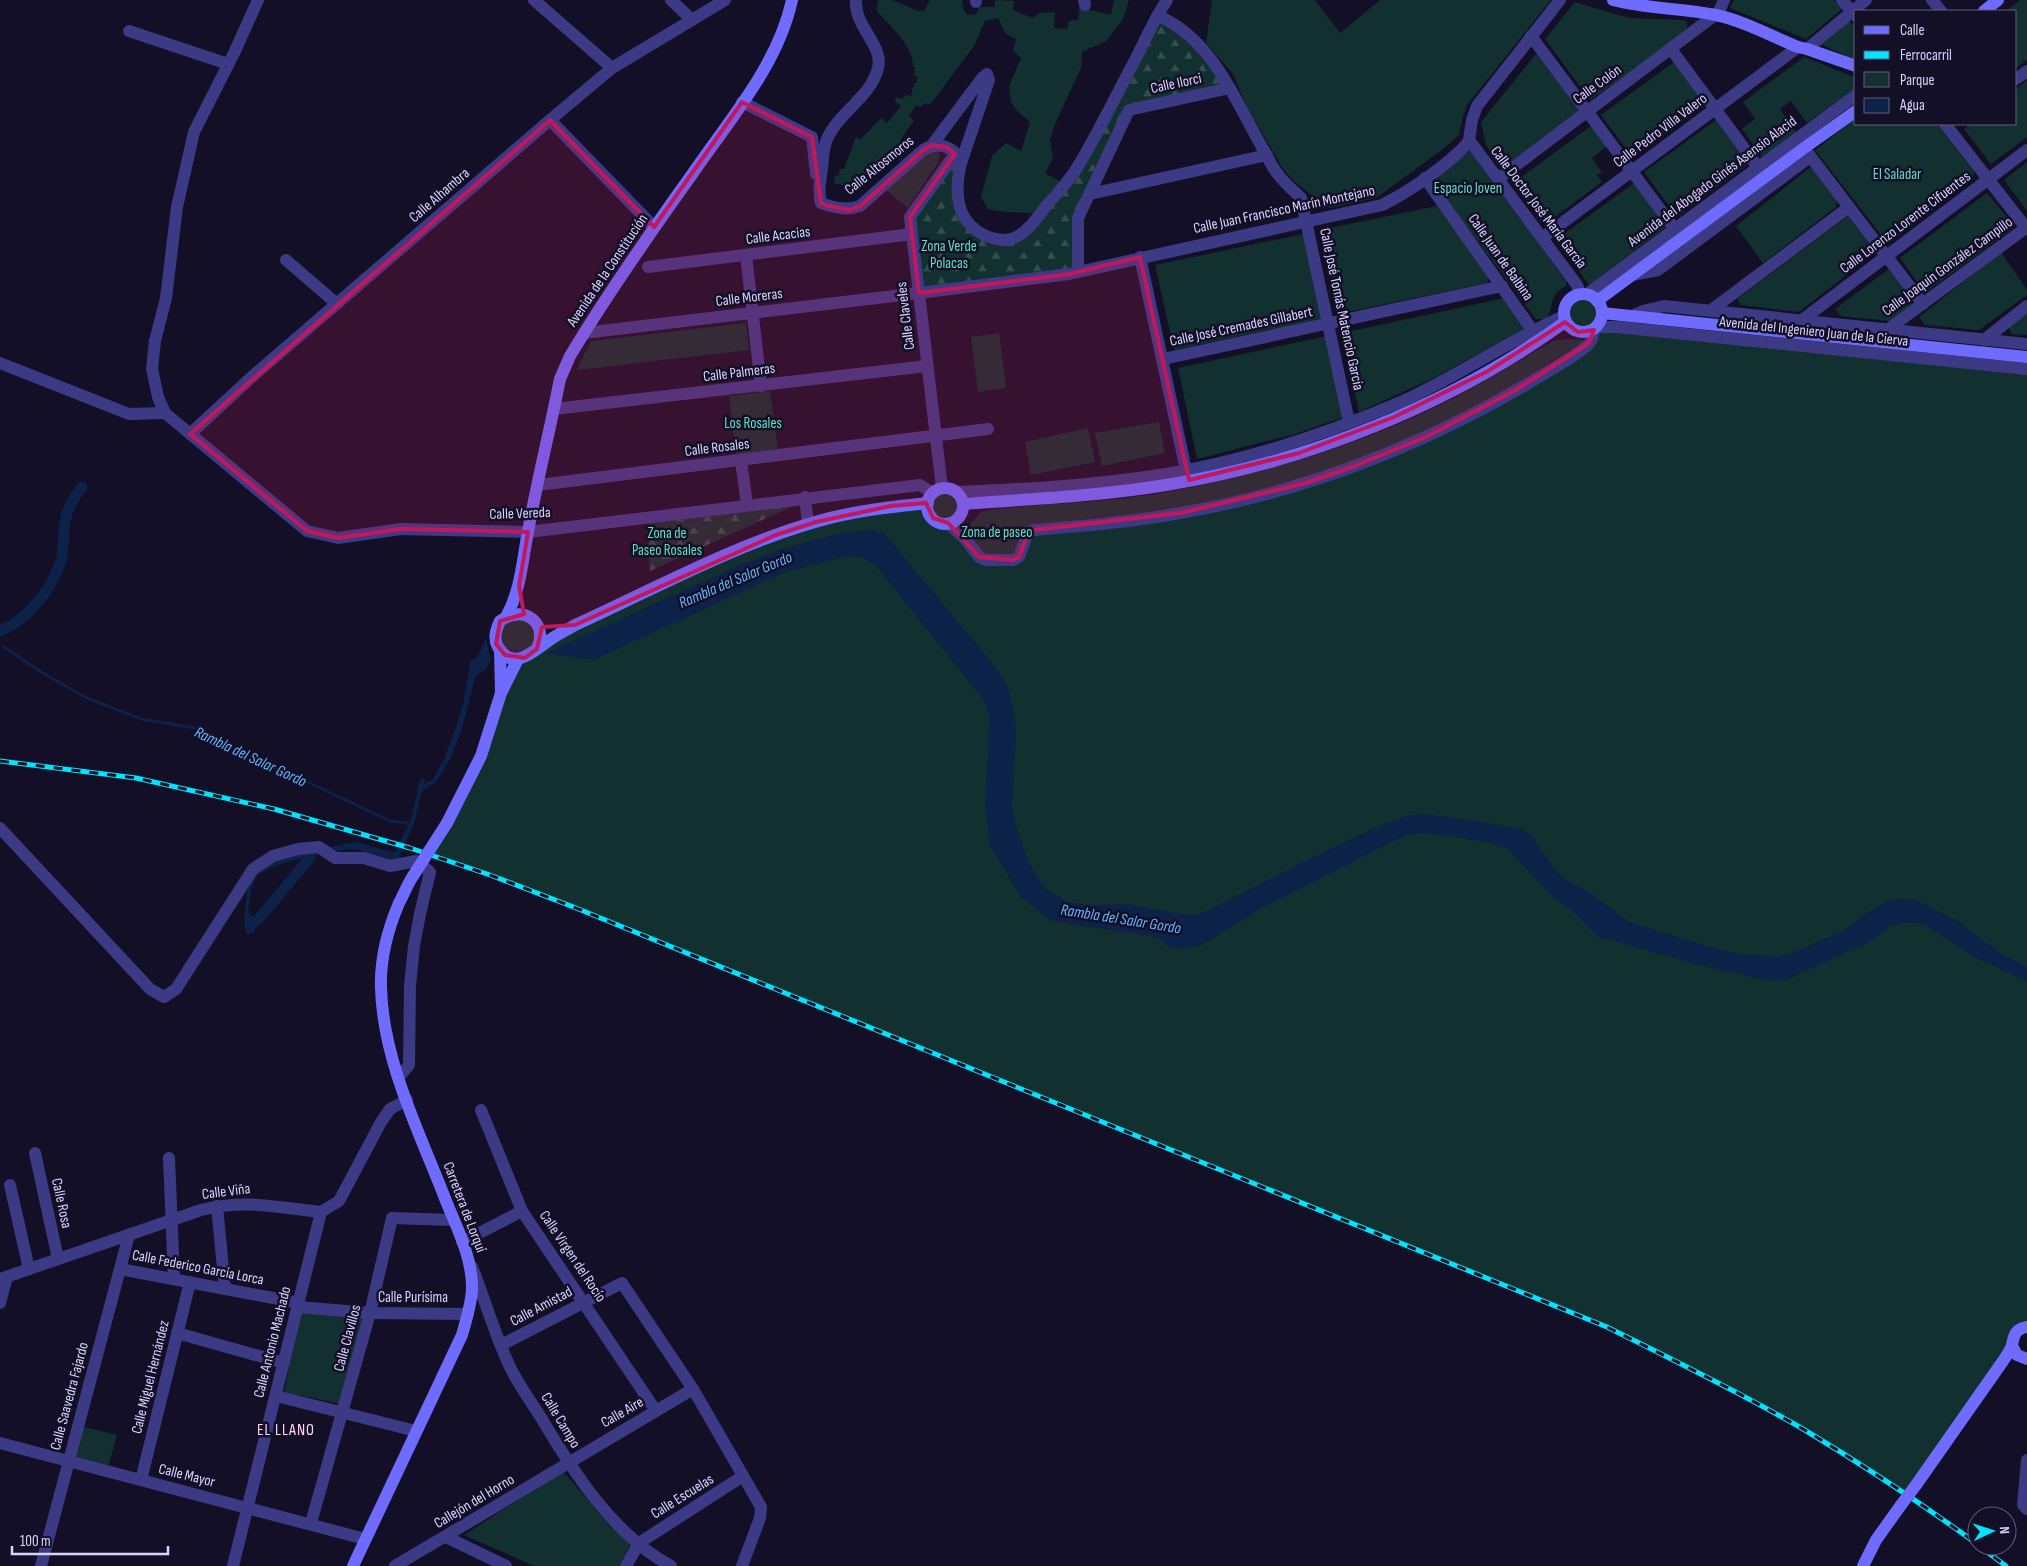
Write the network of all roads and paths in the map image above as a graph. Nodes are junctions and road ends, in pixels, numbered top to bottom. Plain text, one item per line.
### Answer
1 (258, 0) edge
2 (671, 0) edge
3 (725, 0) edge
4 (792, 0) edge
5 (856, 0) edge
6 (1167, 0) edge
7 (1560, 0) edge
8 (1613, 0) edge
9 (1724, 0) edge
10 (1842, 0) edge
11 (1866, 0) edge
12 (1932, 0) edge
13 (1998, 0) edge
14 (537, 1) edge
15 (1635, 3) edge
16 (1857, 10) edge
17 (1941, 10) edge
18 (1985, 10) edge
19 (1854, 14) edge
20 (1716, 15) junction
21 (1158, 16) junction
22 (692, 20) junction
23 (130, 31) dead end
24 (1531, 36) junction
25 (1803, 48) junction
26 (1671, 49) junction
27 (228, 64) junction
28 (1853, 67) edge
29 (612, 68) junction
30 (2027, 70) edge
31 (2017, 79) edge
32 (1230, 88) junction
33 (1854, 96) edge
34 (742, 102) junction
35 (1716, 109) junction
36 (1587, 111) junction
37 (1854, 113) edge
38 (550, 120) junction
39 (1952, 126) edge
40 (1469, 140) junction
41 (932, 145) junction
42 (2027, 150) edge
43 (1807, 152) junction
44 (1267, 155) junction
45 (957, 160) junction
46 (1758, 167) junction
47 (1632, 171) junction
48 (1426, 178) junction
49 (1498, 179) junction
50 (1988, 179) junction
51 (818, 191) junction
52 (1090, 194) junction
53 (1849, 207) junction
54 (1307, 220) junction
55 (654, 227) junction
56 (1674, 228) junction
57 (2027, 228) edge
58 (912, 234) junction
59 (1542, 238) junction
60 (746, 255) junction
61 (1140, 257) junction
62 (1887, 257) junction
63 (286, 260) dead end
64 (648, 267) dead end
65 (1078, 271) junction
66 (1502, 286) junction
67 (919, 294) junction
68 (1588, 296) junction
69 (337, 304) junction
70 (1923, 304) junction
71 (2027, 306) edge
72 (1710, 311) junction
73 (1602, 313) junction
74 (753, 314) junction
75 (1632, 316) junction
76 (1564, 319) junction
77 (1802, 320) junction
78 (1328, 324) junction
79 (1595, 328) junction
80 (1887, 330) junction
81 (1533, 331) junction
82 (584, 333) junction
83 (1984, 340) junction
84 (2027, 344) edge
85 (2027, 357) edge
86 (1163, 359) junction
87 (0, 363) edge
88 (928, 366) junction
89 (2027, 369) edge
90 (761, 386) junction
91 (554, 409) junction
92 (165, 413) junction
93 (1349, 422) junction
94 (988, 429) dead end
95 (190, 434) junction
96 (936, 436) junction
97 (741, 461) junction
98 (1186, 470) junction
99 (538, 485) junction
100 (957, 492) junction
101 (934, 495) junction
102 (805, 497) junction
103 (746, 504) junction
104 (963, 504) junction
105 (948, 523) junction
106 (808, 524) junction
107 (528, 532) junction
108 (519, 586) junction
109 (506, 617) junction
110 (533, 620) junction
111 (575, 625) junction
112 (537, 649) junction
113 (500, 650) junction
114 (518, 659) junction
115 (501, 693) junction
116 (0, 828) edge
117 (399, 1077) junction
118 (407, 1100) junction
119 (481, 1110) dead end
120 (35, 1153) dead end
121 (169, 1158) dead end
122 (10, 1185) dead end
123 (217, 1206) junction
124 (522, 1211) junction
125 (321, 1212) junction
126 (170, 1220) junction
127 (453, 1220) junction
128 (130, 1234) junction
129 (462, 1242) junction
130 (58, 1259) junction
131 (469, 1259) junction
132 (29, 1269) junction
133 (120, 1269) junction
134 (4, 1278) edge
135 (174, 1279) junction
136 (190, 1282) junction
137 (224, 1289) junction
138 (584, 1302) junction
139 (0, 1303) edge
140 (298, 1305) junction
141 (370, 1313) junction
142 (468, 1314) junction
143 (2027, 1327) edge
144 (177, 1333) junction
145 (501, 1345) junction
146 (2022, 1356) edge
147 (284, 1363) junction
148 (693, 1389) junction
149 (276, 1396) junction
150 (656, 1411) junction
151 (343, 1413) junction
152 (416, 1431) junction
153 (0, 1443) edge
154 (2027, 1460) edge
155 (68, 1462) junction
156 (568, 1462) junction
157 (743, 1476) junction
158 (141, 1480) junction
159 (248, 1507) junction
160 (2027, 1508) edge
161 (311, 1523) junction
162 (446, 1537) junction
163 (365, 1539) junction
164 (638, 1543) junction
165 (41, 1566) edge
166 (234, 1566) edge
167 (353, 1566) edge
168 (396, 1566) edge
169 (506, 1566) edge
170 (626, 1566) edge
171 (670, 1566) edge
172 (742, 1566) edge
173 (1863, 1566) edge

1 - 27 street, Calle Vereda
2 - 22 street
3 - 22 street, Calle Alhambra
4 - 34 main road, Avenida de la Constitución
5 - 51 street, Calle Altosmoros
6 - 21 street
7 - 24 street
8 - 15 main road
9 - 20 street, Calle Colón
10 - 19 street
11 - 16 street, Calle Pedro Villa Valero
12 - 17 street
13 - 18 main road
14 - 29 street
15 - 20 main road
19 - 25 street, Calle Pedro Villa Valero
20 - 25 main road
20 - 26 street, Calle Colón
21 - 32 street, Calle José Tomás Matencio García
21 - 45 street
22 - 29 street, Calle Alhambra
23 - 27 street
24 - 36 street
24 - 40 street
25 - 28 main road
25 - 35 street, Calle Pedro Villa Valero
26 - 35 street
26 - 36 street, Calle Colón
27 - 92 street, Calle Vereda
29 - 38 street, Calle Alhambra
30 - 31 street
32 - 44 street, Calle José Tomás Matencio García
32 - 52 street, Calle Ilorci
33 - 46 street, Avenida del Abogado Ginés Asensio Alacid
34 - 51 street
34 - 55 main road, Avenida de la Constitución
35 - 46 street
35 - 47 street, Calle Pedro Villa Valero
36 - 47 street
36 - 49 street, Calle Colón
37 - 43 main road, Avenida del Abogado Ginés Asensio Alacid
38 - 55 street
38 - 69 street, Calle Alhambra
39 - 50 street
40 - 48 street, Calle Juan Francisco Marín Montejano
40 - 49 street, Calle Doctor José María García
41 - 45 street, Calle Altosmoros
41 - 45 street
41 - 51 street, Calle Altosmoros
42 - 50 street, Calle Lorenzo Lorente Cifuentes
43 - 53 street
43 - 68 main road, Avenida del Abogado Ginés Asensio Alacid
44 - 52 street
44 - 54 street, Calle José Tomás Matencio García
45 - 58 street, Calle Claveles
46 - 56 street, Avenida del Abogado Ginés Asensio Alacid
47 - 56 street
47 - 59 street, Calle Pedro Villa Valero
48 - 54 street, Calle Juan Francisco Marín Montejano
48 - 66 street, Calle Juan de Balbina
49 - 59 street, Calle Doctor José María García
50 - 57 street
50 - 62 street, Calle Lorenzo Lorente Cifuentes
52 - 65 street
53 - 62 street
53 - 72 street
54 - 61 street, Calle Juan Francisco Marín Montejano
54 - 78 street, Calle José Tomás Matencio García
55 - 82 main road, Avenida de la Constitución
56 - 68 street, Avenida del Abogado Ginés Asensio Alacid
57 - 70 street, Calle Joaquín González Campillo
58 - 60 street, Calle Acacias
58 - 67 street, Calle Claveles
59 - 68 street, Calle Doctor José María García
60 - 64 street, Calle Acacias
60 - 74 street
61 - 65 street, Calle Juan Francisco Marín Montejano
61 - 86 street
62 - 70 street
62 - 77 street, Calle Lorenzo Lorente Cifuentes
63 - 69 street
65 - 67 street, Calle Juan Francisco Marín Montejano
66 - 78 street, Calle José Cremades Gillabert
66 - 81 street, Calle Juan de Balbina
67 - 74 street, Calle Moreras
67 - 88 street, Calle Claveles
68 - 73 main road
68 - 76 main road
69 - 95 street, Calle Alhambra
70 - 80 street, Calle Joaquín González Campillo
71 - 83 street
72 - 75 street, Avenida del Ingeniero Juan de la Cierva
72 - 77 street, Avenida del Ingeniero Juan de la Cierva
73 - 75 main road, Avenida del Ingeniero Juan de la Cierva
73 - 79 main road
74 - 82 street, Calle Moreras
74 - 90 street
75 - 85 main road, Avenida del Ingeniero Juan de la Cierva
76 - 79 main road
76 - 81 street
76 - 104 main road
77 - 80 street, Avenida del Ingeniero Juan de la Cierva
78 - 86 street, Calle José Cremades Gillabert
78 - 93 street, Calle José Tomás Matencio García
79 - 89 street, Avenida del Ingeniero Juan de la Cierva
79 - 105 street
80 - 83 street, Avenida del Ingeniero Juan de la Cierva
81 - 93 street
82 - 91 main road, Avenida de la Constitución
83 - 84 street, Avenida del Ingeniero Juan de la Cierva
86 - 98 street
87 - 92 street
88 - 90 street, Calle Palmeras
88 - 96 street, Calle Claveles
90 - 91 street, Calle Palmeras
91 - 99 main road, Avenida de la Constitución
92 - 95 street, Calle Vereda
93 - 98 street
94 - 96 street, Calle Rosales
95 - 107 street, Calle Vereda
96 - 97 street, Calle Rosales
96 - 101 street, Calle Claveles
97 - 99 street, Calle Rosales
97 - 103 street
98 - 100 street
99 - 107 main road, Avenida de la Constitución
100 - 101 main road
100 - 104 main road
101 - 102 street, Calle Vereda
101 - 105 main road
101 - 106 main road
102 - 103 street, Calle Vereda
102 - 106 street
103 - 107 street, Calle Vereda
104 - 105 main road
106 - 111 main road
107 - 108 main road, Avenida de la Constitución
108 - 109 main road
108 - 110 main road
109 - 110 main road
109 - 113 main road
110 - 111 main road
110 - 112 main road
111 - 112 main road
112 - 114 main road
113 - 114 main road
113 - 115 main road
114 - 115 main road
115 - 117 main road, Carretera de Lorquí, bridge
116 - 117 street
117 - 118 main road, Carretera de Lorquí
118 - 125 street
118 - 127 main road, Carretera de Lorquí
119 - 124 street, Calle Virgen del Rocío
120 - 130 street, Calle Rosa
121 - 126 street
122 - 132 street
123 - 125 street, Calle Viña
123 - 126 street, Calle Viña
123 - 137 street
124 - 129 street
124 - 138 street, Calle Virgen del Rocío
125 - 140 street, Calle Antonio Machado
126 - 128 street, Calle Viña
126 - 135 street
127 - 129 main road, Carretera de Lorquí
127 - 141 street, Calle Clavillos
128 - 130 street, Calle Viña
128 - 133 street, Calle Saavedra Fajardo
129 - 131 main road, Carretera de Lorquí
130 - 132 street, Calle Viña
131 - 142 main road, Carretera de Lorquí
131 - 145 street, Calle Campo
132 - 134 street, Calle Viña
133 - 135 street, Calle Federico García Lorca
133 - 155 street, Calle Saavedra Fajardo
134 - 139 street
135 - 136 street, Calle Federico García Lorca
136 - 137 street, Calle Federico García Lorca
136 - 144 street, Calle Miguel Hernández
137 - 140 street, Calle Federico García Lorca
138 - 145 street, Calle Amistad
138 - 148 street, Calle Amistad
138 - 150 street, Calle Virgen del Rocío
140 - 141 street, Calle Purísima
140 - 147 street, Calle Antonio Machado
141 - 142 street, Calle Purísima
141 - 151 street, Calle Clavillos
142 - 152 main road, Carretera de Lorquí
143 - 146 main road
144 - 147 street
144 - 158 street, Calle Miguel Hernández
145 - 156 street, Calle Campo
146 - 173 main road, bridge
147 - 149 street, Calle Antonio Machado
148 - 150 street, Calle Aire
148 - 157 street
149 - 151 street
149 - 159 street, Calle Antonio Machado
150 - 156 street, Calle Aire
151 - 152 street
151 - 161 street, Calle Clavillos
152 - 163 main road, Carretera de Lorquí
153 - 155 street, Calle Mayor
154 - 160 street
155 - 158 street, Calle Mayor
155 - 165 street, Calle Saavedra Fajardo
156 - 162 street, Callejón del Horno
156 - 164 street, Calle Campo
157 - 164 street, Calle Escuelas
157 - 172 street
158 - 159 street, Calle Mayor
159 - 161 street, Calle Mayor
159 - 166 street, Calle Antonio Machado
161 - 163 street, Calle Mayor
162 - 168 street, Callejón del Horno
162 - 169 street
163 - 167 main road, Carretera de Lorquí
164 - 170 street
164 - 171 street, Calle Campo

